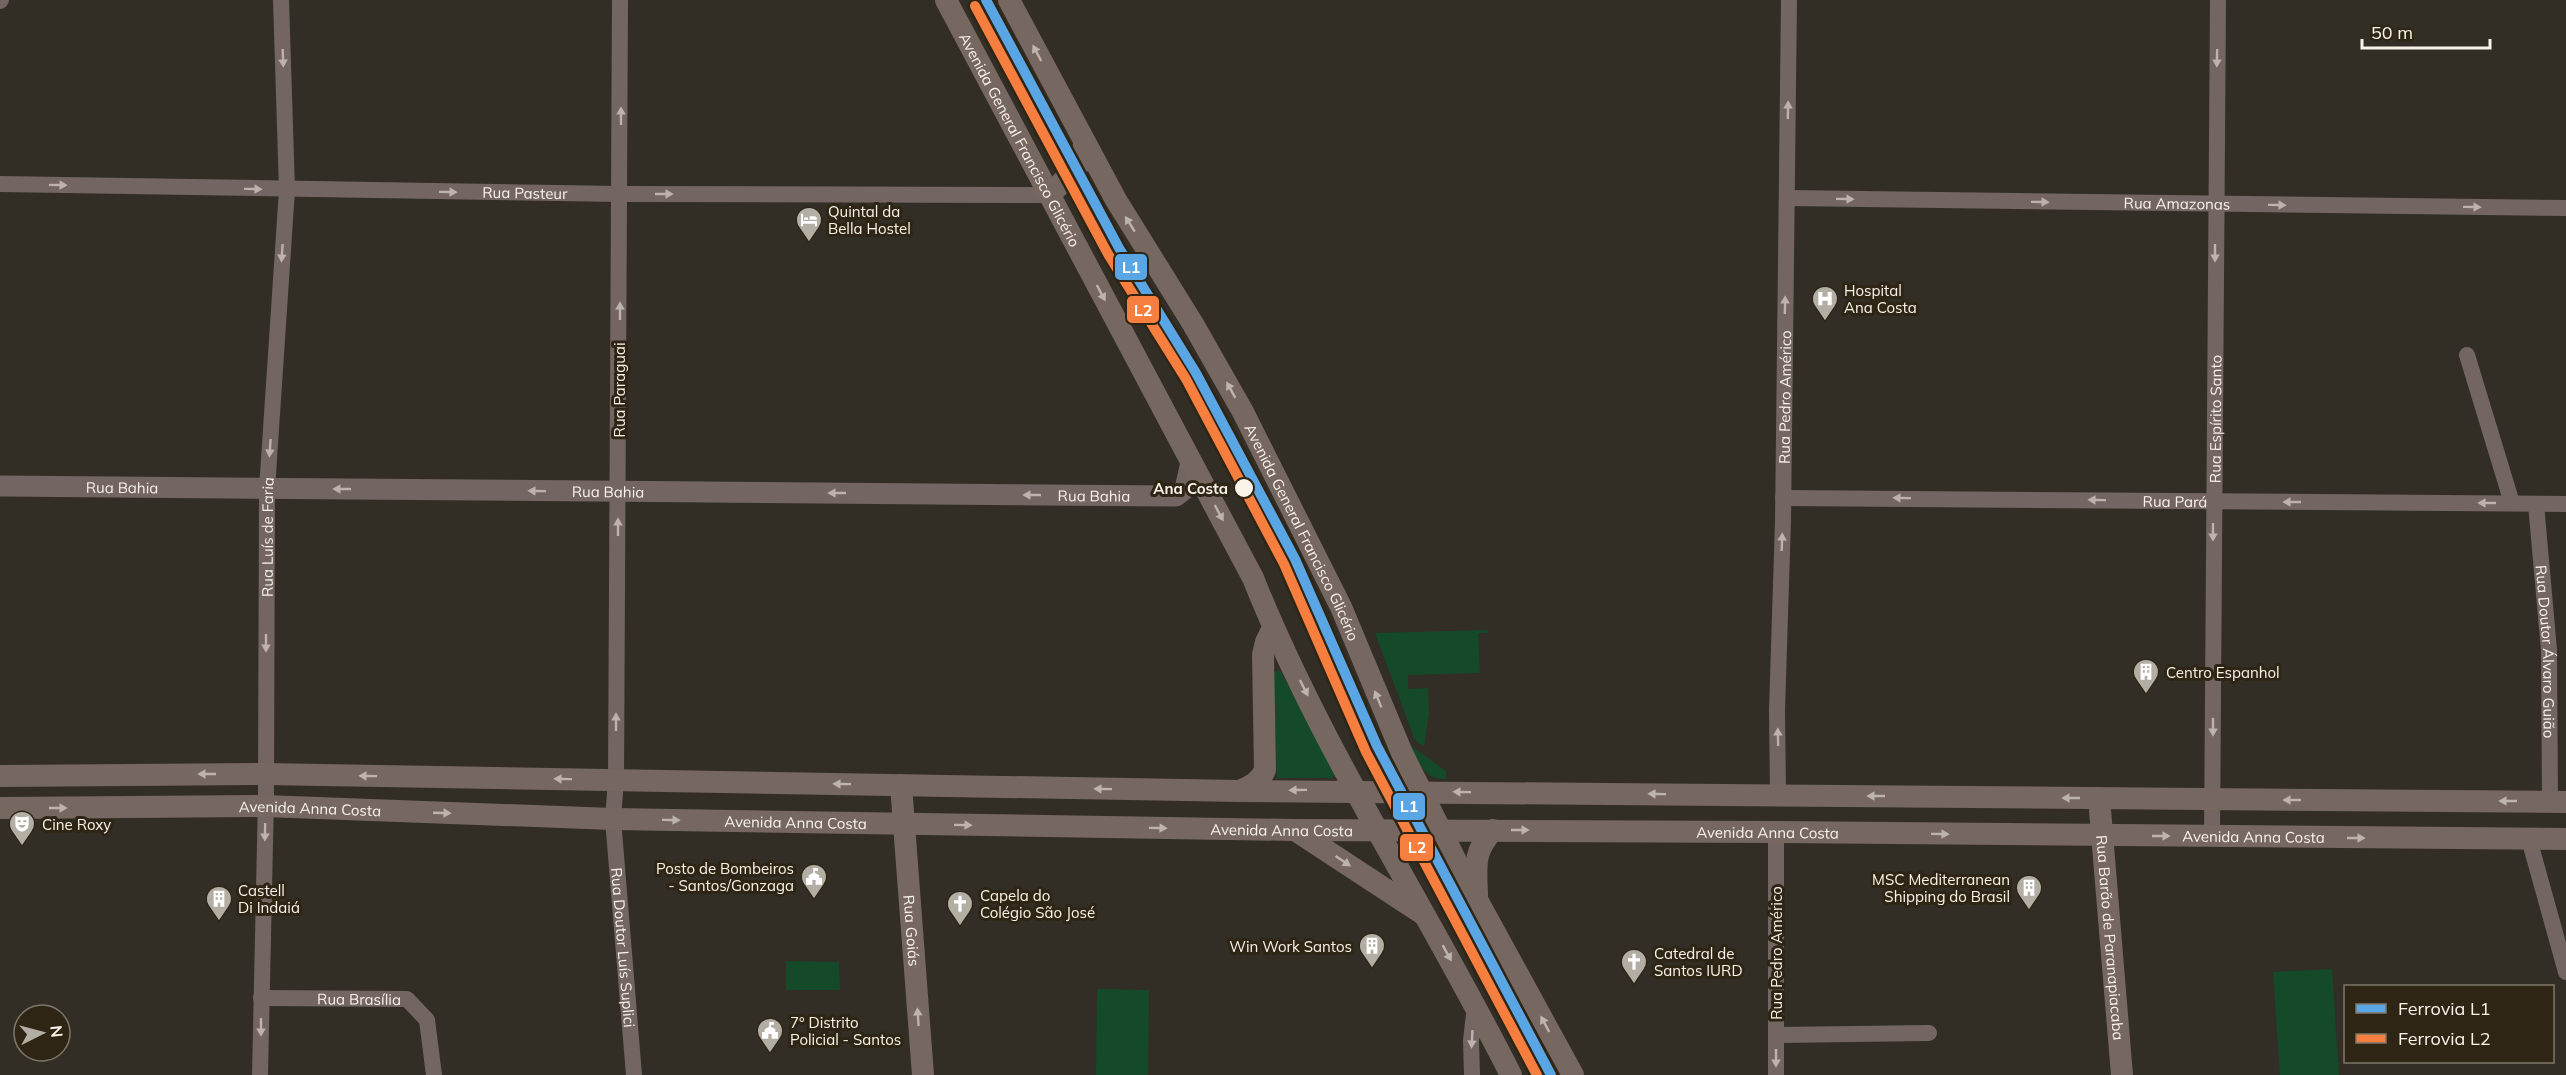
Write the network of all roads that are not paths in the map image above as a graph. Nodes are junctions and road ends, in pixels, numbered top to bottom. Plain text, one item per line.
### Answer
1 (281, 0) edge
2 (620, 0) edge
3 (946, 0) edge
4 (1009, 0) edge
5 (1790, 0) edge
6 (2218, 0) edge
7 (1084, 144) junction
8 (0, 184) edge
9 (287, 190) junction
10 (621, 194) junction
11 (1050, 195) junction
12 (1787, 198) junction
13 (2215, 204) junction
14 (2566, 208) edge
15 (2467, 355) dead end
16 (1191, 462) junction
17 (0, 486) edge
18 (267, 489) junction
19 (618, 492) junction
20 (1783, 498) junction
21 (2213, 501) junction
22 (2512, 503) junction
23 (2536, 504) junction
24 (2566, 504) edge
25 (1273, 628) junction
26 (265, 774) junction
27 (0, 776) edge
28 (616, 780) junction
29 (901, 785) junction
30 (1356, 790) junction
31 (1239, 791) junction
32 (1422, 791) junction
33 (1778, 795) junction
34 (2099, 798) junction
35 (2213, 799) junction
36 (2558, 802) edge
37 (266, 806) junction
38 (0, 808) edge
39 (613, 812) junction
40 (905, 824) junction
41 (1377, 829) junction
42 (1294, 830) junction
43 (1441, 830) junction
44 (1493, 830) junction
45 (1698, 831) junction
46 (1776, 832) junction
47 (2102, 836) junction
48 (2212, 837) junction
49 (2529, 839) junction
50 (2566, 839) edge
51 (1477, 899) junction
52 (1427, 916) junction
53 (2566, 972) edge
54 (261, 999) junction
55 (1475, 1004) junction
56 (1929, 1033) dead end
57 (1776, 1035) junction
58 (260, 1075) edge
59 (434, 1075) edge
60 (634, 1075) edge
61 (923, 1075) edge
62 (1472, 1075) edge
63 (1511, 1075) edge
64 (1573, 1075) edge
65 (1776, 1075) edge
66 (2122, 1075) edge

1 -> 9 street, Rua Luís de Faria
10 -> 2 street, Rua Paraguai
3 - 11 main road, Avenida General Francisco Glicério
7 -> 4 main road, Avenida General Francisco Glicério
12 -> 5 street, Rua Pedro Américo
6 -> 13 street, Rua Espírito Santo
7 - 11 main road
32 -> 7 main road, Avenida General Francisco Glicério
8 -> 9 street, Rua Pasteur
9 -> 10 street, Rua Pasteur
9 -> 18 street, Rua Luís de Faria
10 -> 11 street, Rua Pasteur
19 -> 10 street, Rua Paraguai
11 -> 16 main road, Avenida General Francisco Glicério
12 -> 13 street, Rua Amazonas
20 -> 12 street, Rua Pedro Américo
13 -> 14 street, Rua Amazonas
13 -> 21 street, Rua Espírito Santo
15 - 22 street
16 -> 19 street, Rua Bahia
16 -> 25 main road, Avenida General Francisco Glicério
17 - 18 street, Rua Bahia
19 -> 18 street, Rua Bahia
18 -> 26 street, Rua Luís de Faria
28 -> 19 street, Rua Paraguai
21 -> 20 street, Rua Pará
33 -> 20 street, Rua Pedro Américo
22 -> 21 street, Rua Pará
21 -> 35 street, Rua Espírito Santo
22 - 23 street, Rua Pará
23 - 24 street, Rua Pará
23 - 36 street, Rua Doutor Álvaro Guião
25 -> 30 main road, Avenida General Francisco Glicério
25 - 31 main road
26 -> 27 main road
28 -> 26 main road
26 - 37 street, Rua Luís de Faria
29 -> 28 main road
28 - 39 street, Rua Doutor Luís Suplici
31 -> 29 main road
29 - 40 main road, Rua Goiás
30 -> 31 main road
30 - 32 main road
30 - 41 main road, Avenida General Francisco Glicério
33 -> 32 main road
32 - 43 main road, Avenida General Francisco Glicério
34 -> 33 main road
33 - 45 main road
34 - 35 main road
34 - 47 main road, Rua Barão de Paranapiacaba
36 -> 35 main road
35 - 48 street, Rua Espírito Santo
38 -> 37 main road, Avenida Anna Costa
37 -> 39 main road, Avenida Anna Costa
37 -> 54 street, Rua Luís de Faria
39 -> 40 main road, Avenida Anna Costa
39 - 60 street, Rua Doutor Luís Suplici
40 -> 42 main road, Avenida Anna Costa
61 -> 40 main road, Rua Goiás
41 - 42 main road, Avenida Anna Costa
41 - 43 main road, Avenida Anna Costa
41 - 52 main road, Avenida General Francisco Glicério
42 -> 52 main road
43 - 44 main road, Avenida Anna Costa
43 - 51 main road, Avenida General Francisco Glicério
44 -> 45 main road, Avenida Anna Costa
44 - 51 main road
45 - 46 main road, Avenida Anna Costa
46 -> 47 main road, Avenida Anna Costa
46 - 57 street, Rua Pedro Américo
47 -> 48 main road, Avenida Anna Costa
47 - 66 main road, Rua Barão de Paranapiacaba
48 -> 49 main road, Avenida Anna Costa
49 - 50 main road, Avenida Anna Costa
49 - 53 street
64 -> 51 main road, Avenida General Francisco Glicério
52 -> 55 main road, Avenida General Francisco Glicério
54 -> 58 street, Rua Luís de Faria
54 - 59 street, Rua Brasília
55 -> 62 street
55 - 63 main road, Avenida General Francisco Glicério
56 - 57 street
57 -> 65 street, Rua Pedro Américo

